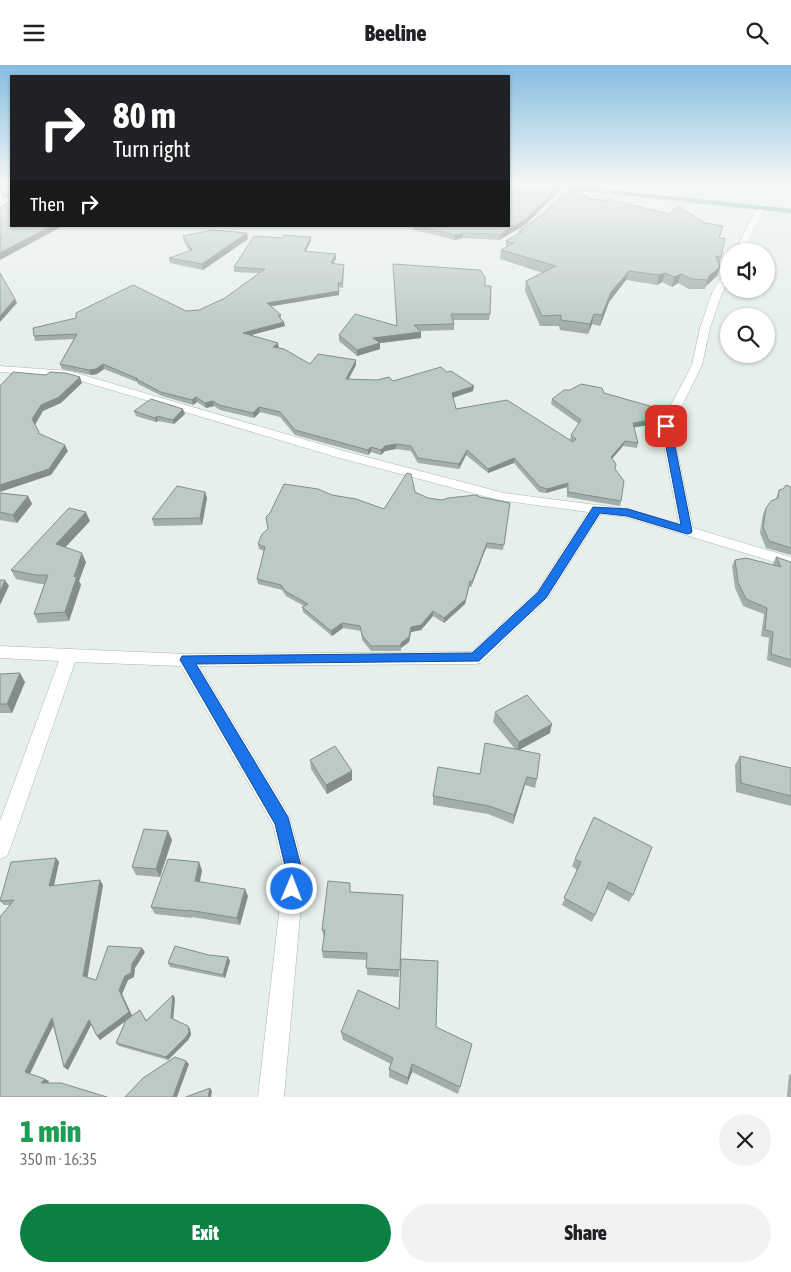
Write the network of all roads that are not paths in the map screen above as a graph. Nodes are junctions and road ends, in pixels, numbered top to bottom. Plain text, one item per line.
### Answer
1 (720, 288) edge
2 (0, 369) edge
3 (597, 509) junction
4 (687, 531) junction
5 (791, 562) edge
6 (0, 652) edge
7 (70, 655) junction
8 (186, 660) junction
9 (0, 849) edge
10 (271, 1097) edge

1 - 4 street
2 - 3 street
3 - 4 street
3 - 8 street
4 - 5 street
6 - 7 street
7 - 8 street
7 - 9 street
8 - 10 street

